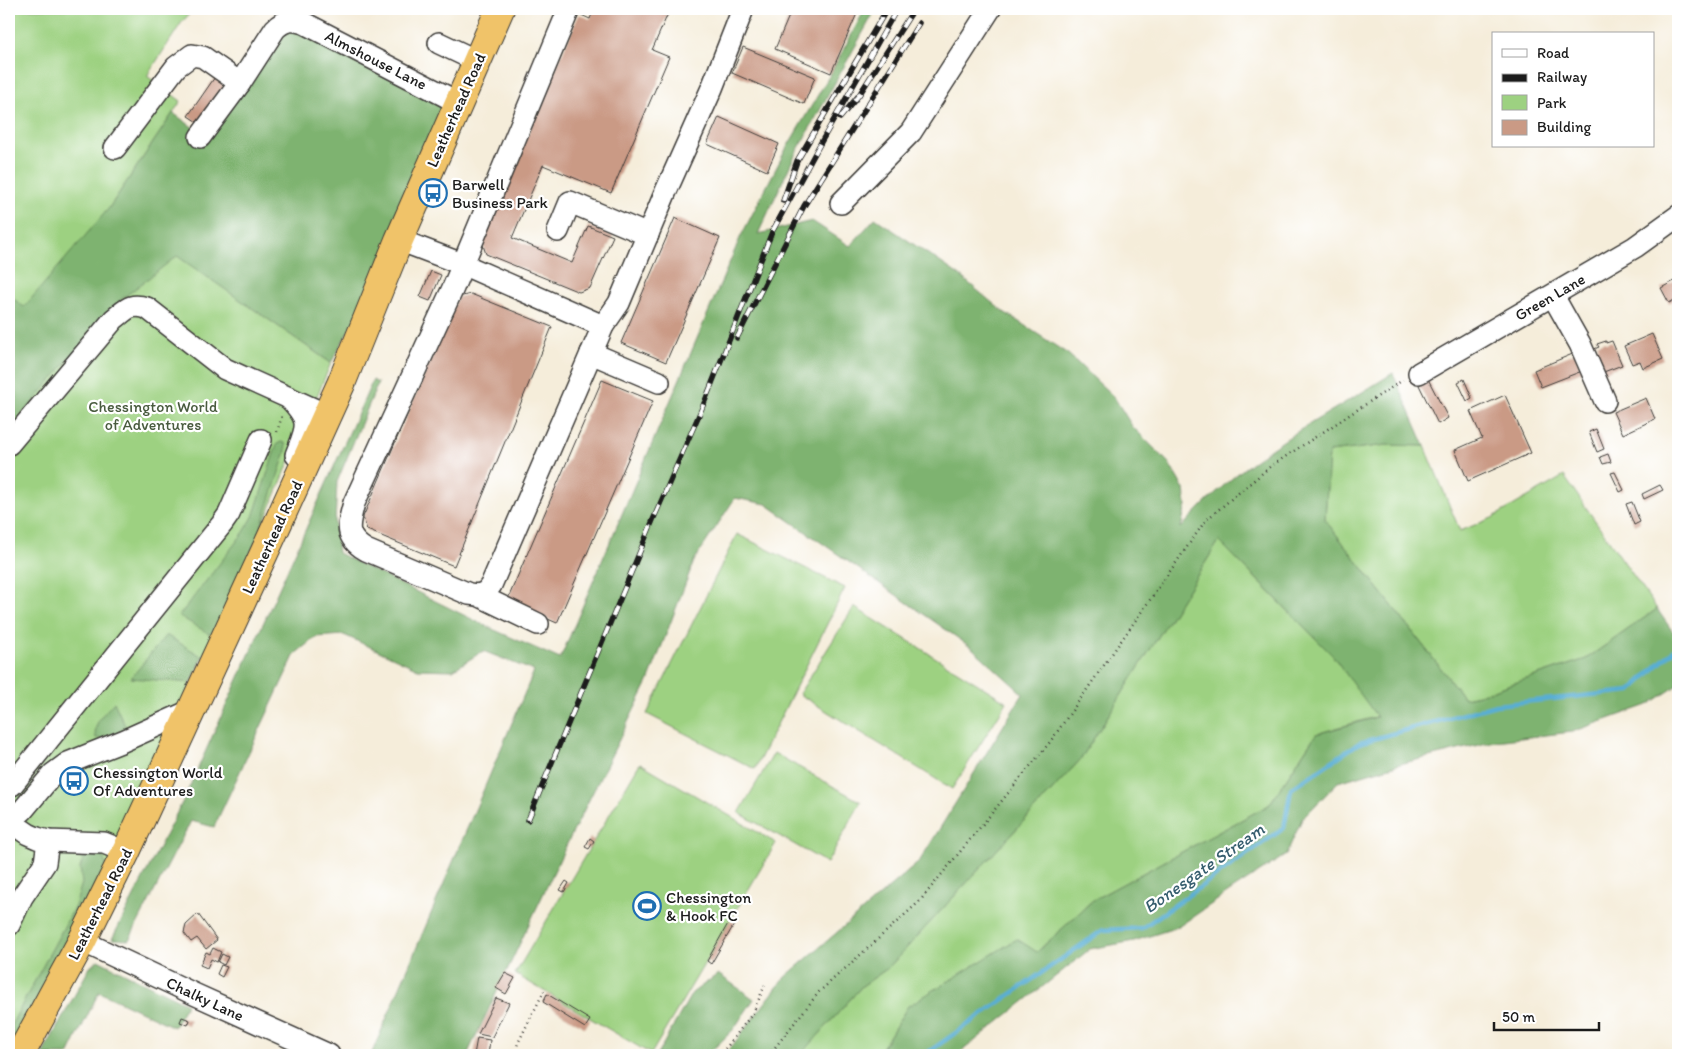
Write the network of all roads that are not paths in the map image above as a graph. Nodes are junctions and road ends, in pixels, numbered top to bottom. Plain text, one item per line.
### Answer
1 (500, 9) edge
2 (570, 9) edge
3 (743, 9) edge
4 (990, 9) edge
5 (439, 43) dead end
6 (477, 61) junction
7 (240, 83) junction
8 (459, 103) junction
9 (200, 137) dead end
10 (116, 148) dead end
11 (842, 203) dead end
12 (1678, 216) edge
13 (558, 231) dead end
14 (648, 235) junction
15 (399, 240) junction
16 (462, 264) junction
17 (1552, 296) junction
18 (603, 326) junction
19 (591, 353) junction
20 (1419, 373) road end
21 (659, 382) dead end
22 (289, 398) junction
23 (1605, 400) dead end
24 (327, 414) junction
25 (15, 440) edge
26 (261, 440) dead end
27 (272, 536) junction
28 (478, 595) junction
29 (538, 624) dead end
30 (192, 710) junction
31 (12, 785) dead end
32 (9, 815) edge
33 (9, 821) edge
34 (38, 838) junction
35 (126, 852) junction
36 (9, 925) edge
37 (82, 940) junction
38 (20, 1055) edge
39 (329, 1055) edge

1 - 6 highway, Leatherhead Road
2 - 16 street
3 - 14 street
4 - 11 street
5 - 6 street
6 - 8 highway, Leatherhead Road
7 - 8 street, Almshouse Lane
7 - 9 street, Almshouse Lane
7 - 10 street
8 - 15 highway, Leatherhead Road
12 - 17 street, Green Lane
13 - 14 street
14 - 18 street
15 - 16 street
15 - 24 highway, Leatherhead Road
16 - 18 street
16 - 28 street
17 - 20 street, Green Lane
17 - 23 street
18 - 19 street
19 - 21 street
19 - 28 street
22 - 24 street
22 - 25 street
22 - 27 street
24 - 27 highway, Leatherhead Road
26 - 31 street
27 - 30 highway, Leatherhead Road
28 - 29 street
30 - 32 street
30 - 35 highway, Leatherhead Road
33 - 34 street
34 - 35 street
34 - 36 street
35 - 37 highway, Leatherhead Road
37 - 38 highway, Leatherhead Road
37 - 39 street, Chalky Lane

